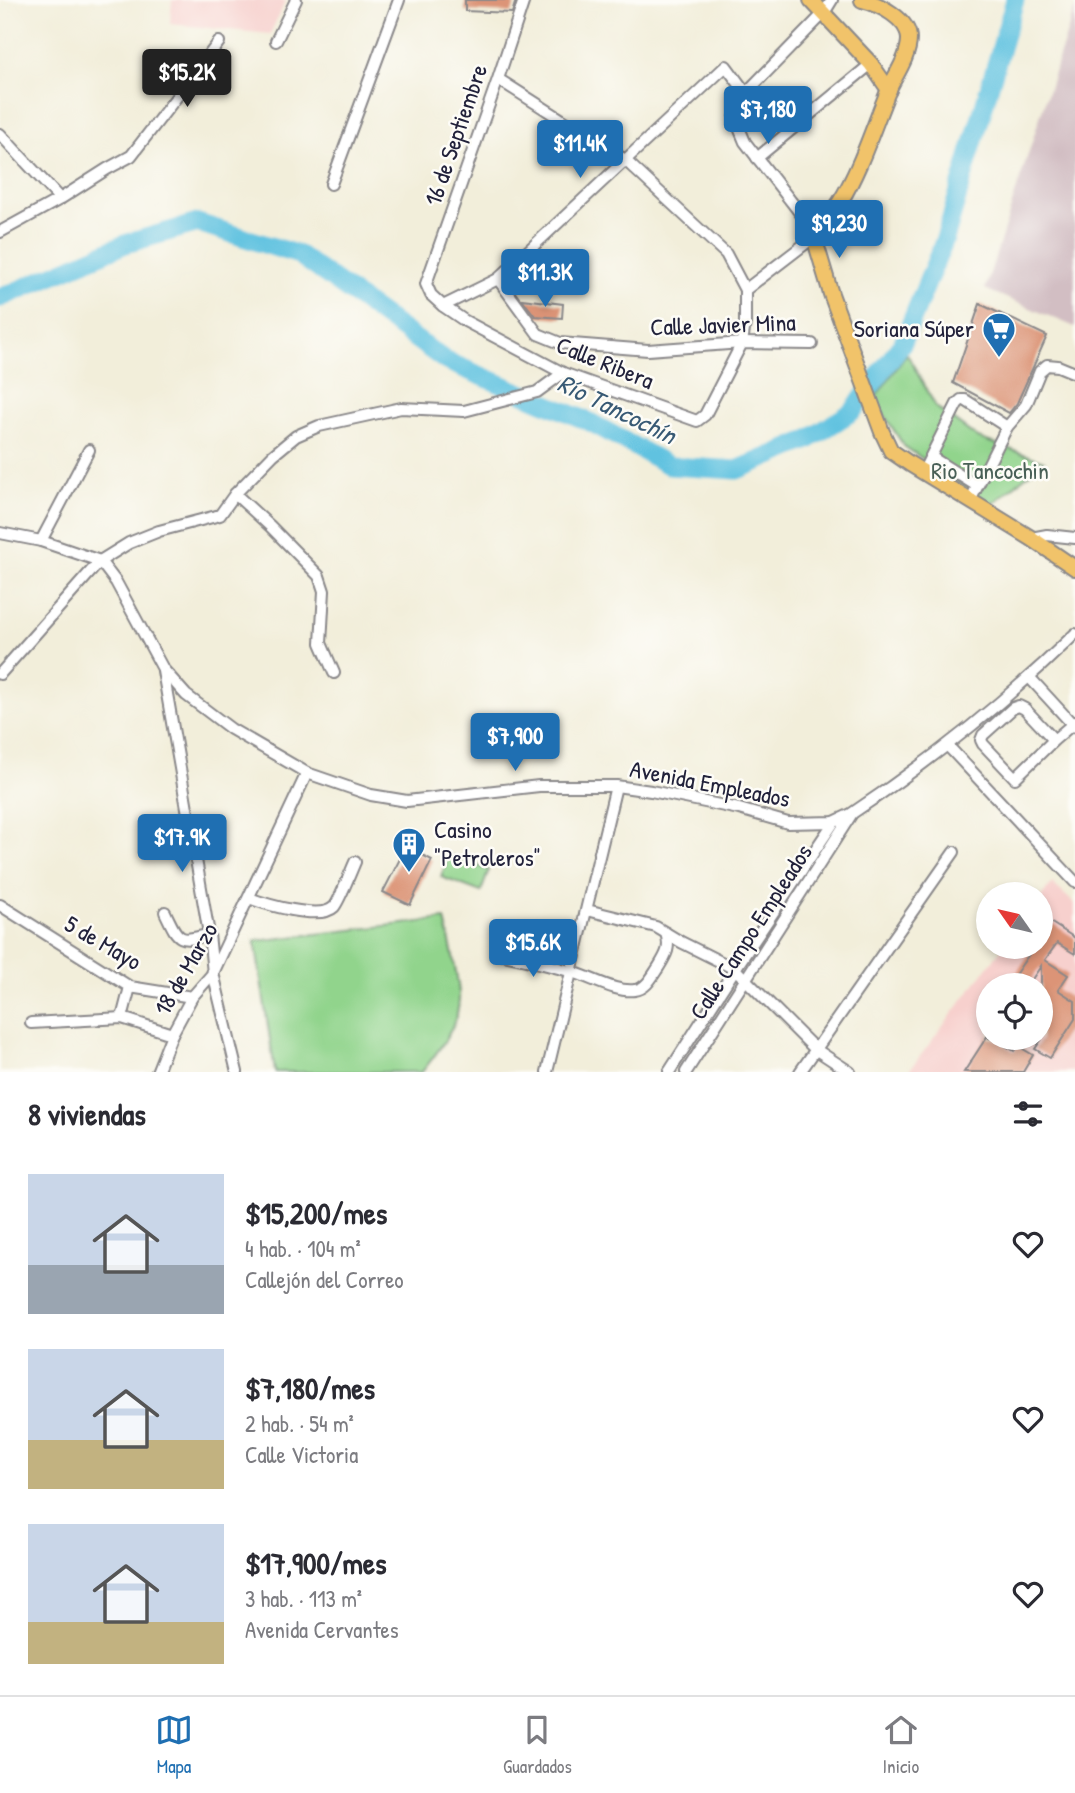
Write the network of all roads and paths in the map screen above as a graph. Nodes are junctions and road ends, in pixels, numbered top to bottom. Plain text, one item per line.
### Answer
1 (296, 0) edge
2 (399, 0) edge
3 (524, 0) edge
4 (811, 0) edge
5 (832, 0) edge
6 (862, 0) edge
7 (824, 13) junction
8 (276, 41) dead end
9 (219, 42) dead end
10 (871, 64) junction
11 (498, 79) junction
12 (889, 89) junction
13 (747, 93) junction
14 (0, 134) edge
15 (757, 158) junction
16 (625, 160) junction
17 (331, 184) dead end
18 (60, 199) junction
19 (0, 232) edge
20 (814, 237) junction
21 (498, 278) junction
22 (426, 284) joint
23 (745, 290) junction
24 (443, 306) junction
25 (742, 343) junction
26 (812, 344) dead end
27 (563, 373) junction
28 (1075, 373) edge
29 (1007, 427) junction
30 (89, 450) dead end
31 (931, 457) junction
32 (923, 472) junction
33 (977, 486) junction
34 (235, 495) junction
35 (970, 501) junction
36 (2, 534) edge
37 (1031, 538) junction
38 (1075, 538) edge
39 (41, 541) junction
40 (0, 547) edge
41 (100, 561) junction
42 (1075, 568) edge
43 (1075, 634) edge
44 (163, 669) junction
45 (334, 673) dead end
46 (0, 674) edge
47 (1030, 678) junction
48 (1074, 725) edge
49 (1054, 740) junction
50 (947, 746) junction
51 (307, 773) junction
52 (616, 786) junction
53 (851, 814) junction
54 (834, 822) junction
55 (954, 852) dead end
56 (355, 862) dead end
57 (1075, 882) edge
58 (249, 898) junction
59 (0, 905) edge
60 (587, 909) junction
61 (165, 912) dead end
62 (666, 933) junction
63 (209, 934) junction
64 (503, 955) dead end
65 (735, 969) junction
66 (571, 972) junction
67 (213, 973) junction
68 (745, 978) junction
69 (130, 988) junction
70 (192, 997) junction
71 (122, 1018) junction
72 (31, 1023) dead end
73 (172, 1034) junction
74 (815, 1049) junction
75 (157, 1072) edge
76 (237, 1072) edge
77 (547, 1072) edge
78 (669, 1072) edge
79 (686, 1072) edge
80 (800, 1072) edge
81 (850, 1072) edge

1 - 8 street
2 - 17 street
3 - 11 street, 16 de Septiembre
4 - 7 main road
5 - 7 street
6 - 12 main road
7 - 10 main road
7 - 13 street
9 - 18 street
10 - 12 main road
10 - 15 street
11 - 16 street
11 - 22 street, 16 de Septiembre
12 - 20 main road
13 - 15 street
13 - 16 street
14 - 18 street
15 - 20 street
16 - 21 street
16 - 23 street
18 - 19 street
20 - 23 street
20 - 32 main road
21 - 24 street
21 - 25 street, Calle Javier Mina
22 - 24 street, Calle Ribera
23 - 25 street
24 - 27 street, Calle Ribera
25 - 26 street, Calle Javier Mina
25 - 27 street, Calle Ribera
27 - 34 street
28 - 29 street
29 - 31 street
29 - 33 street
30 - 39 street
31 - 32 street
31 - 33 street
32 - 35 main road
33 - 35 street
34 - 41 street
34 - 45 street
35 - 37 main road
36 - 39 street
36 - 40 street
37 - 38 street
37 - 42 main road
39 - 41 street
41 - 44 street, Avenida Empleados
41 - 46 street
43 - 47 street, Avenida Empleados
44 - 51 street, Avenida Empleados
44 - 63 street
47 - 48 street
47 - 50 street, Avenida Empleados
48 - 49 street
49 - 49 street
50 - 53 street, Avenida Empleados
50 - 57 street
51 - 52 street, Avenida Empleados
51 - 58 street, 18 de Marzo
52 - 54 street, Avenida Empleados
52 - 60 street
53 - 54 street, Avenida Empleados
53 - 68 street, Calle Campo Empleados
54 - 65 street, Calle Campo Empleados
55 - 74 street
56 - 58 street
58 - 67 street, 18 de Marzo
59 - 69 street, 5 de Mayo
60 - 62 street
60 - 66 street
61 - 63 street
62 - 65 street
62 - 66 street
63 - 67 street
64 - 66 street
65 - 68 street
65 - 78 street, Calle Campo Empleados
66 - 77 street
67 - 70 street, 18 de Marzo
67 - 76 street
68 - 74 street
68 - 79 street, Calle Campo Empleados
69 - 70 street, 5 de Mayo
69 - 71 street
70 - 73 street, 18 de Marzo
71 - 72 street
71 - 73 street
73 - 75 street, 18 de Marzo
74 - 80 street
74 - 81 street

